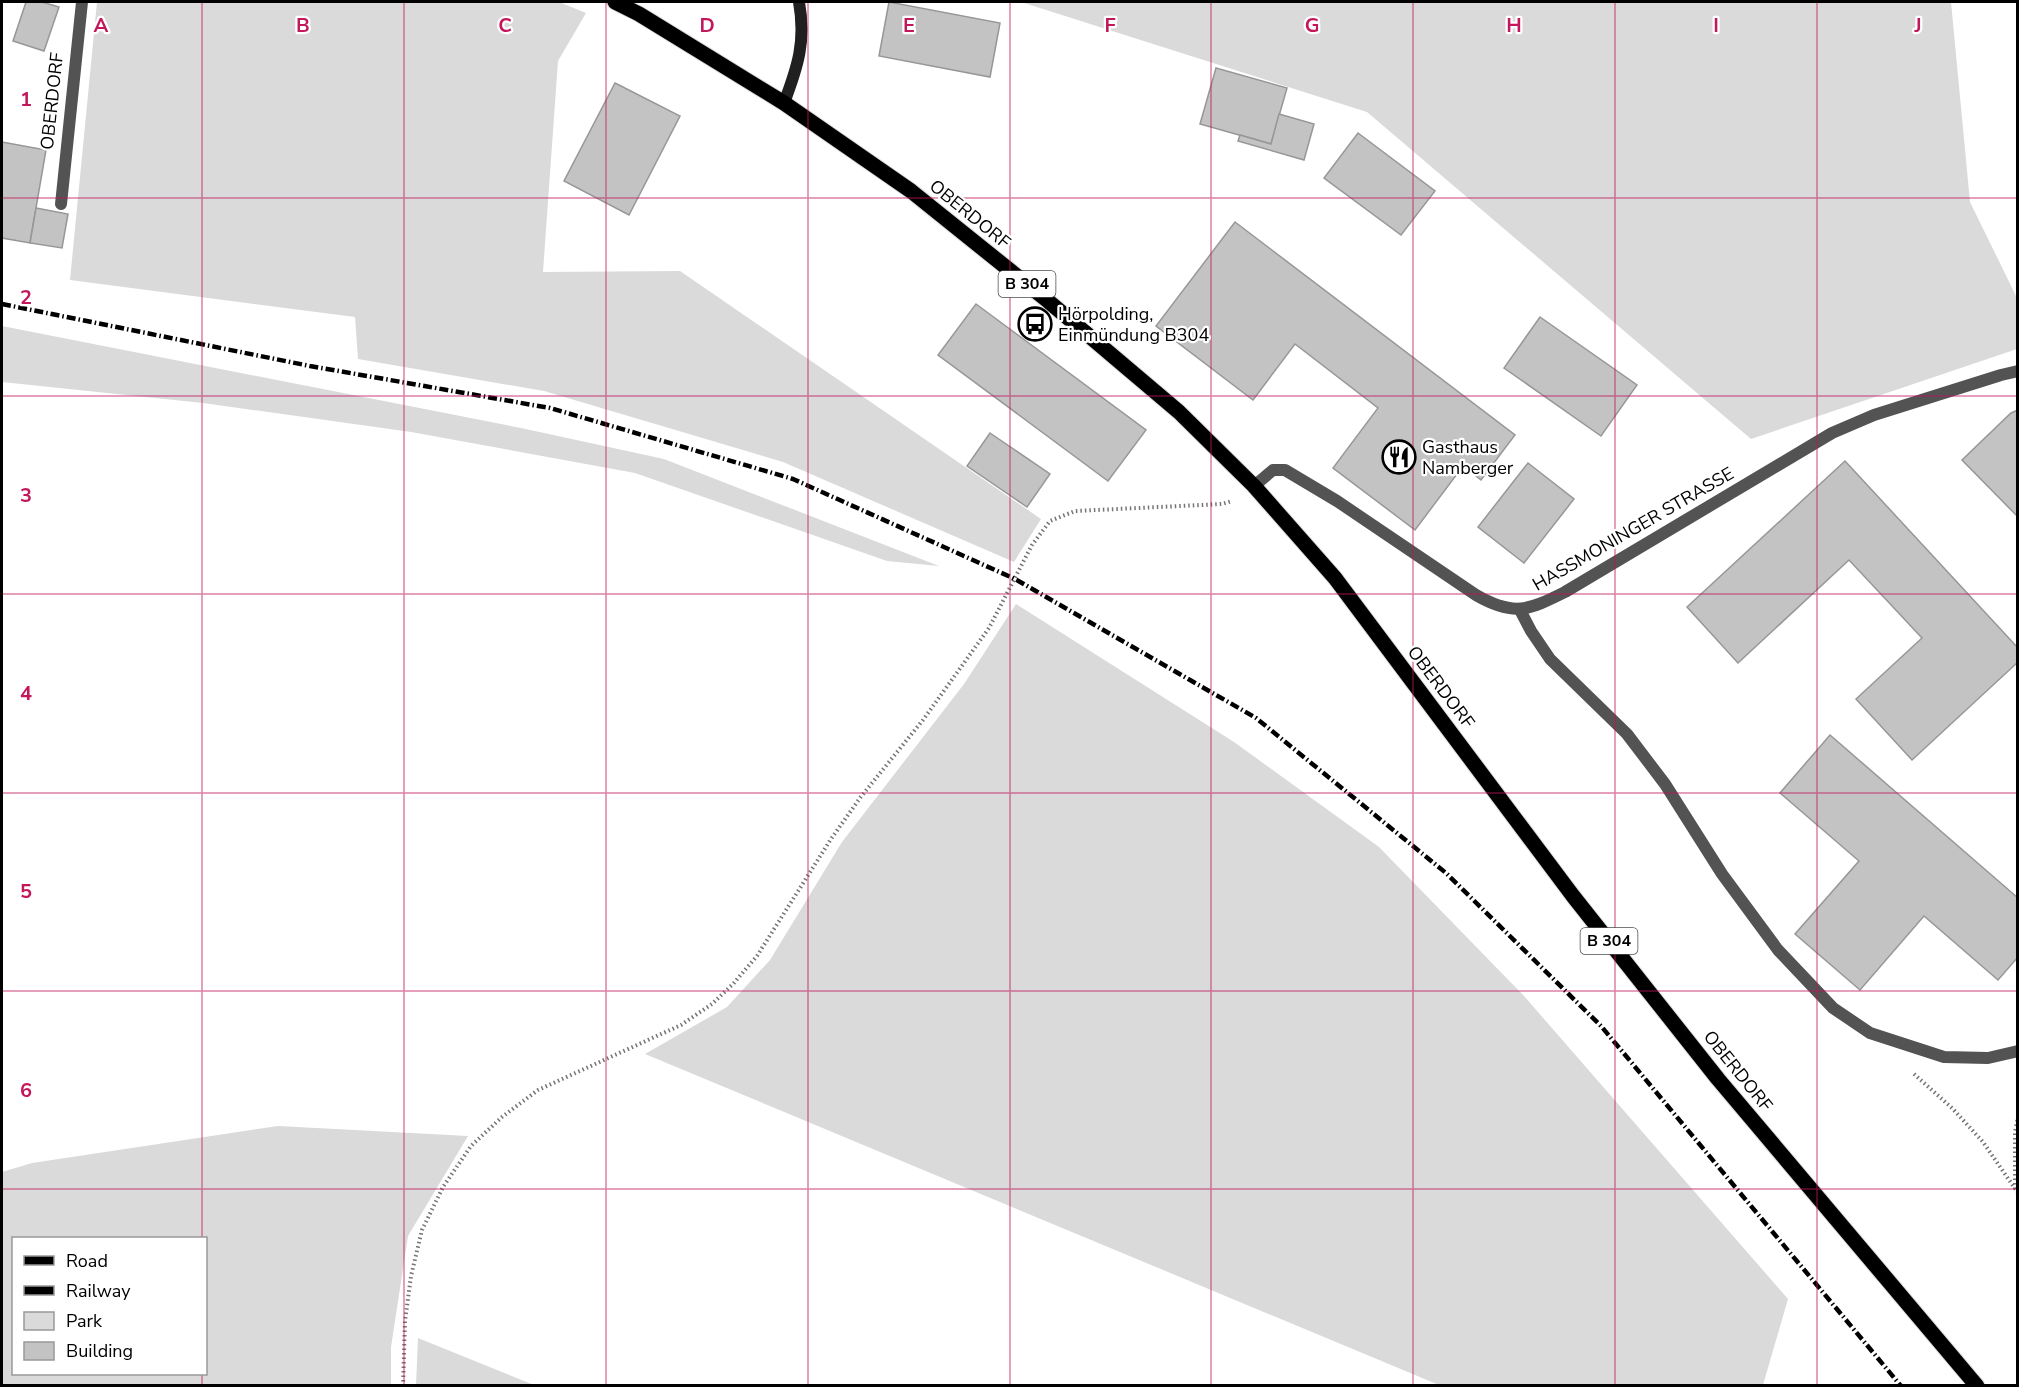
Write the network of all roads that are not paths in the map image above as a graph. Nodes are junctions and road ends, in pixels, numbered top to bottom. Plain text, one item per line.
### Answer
1 (82, 2) edge
2 (615, 2) edge
3 (799, 2) edge
4 (784, 103) junction
5 (61, 204) dead end
6 (2018, 371) edge
7 (1254, 486) junction
8 (1520, 610) junction
9 (2018, 1051) edge
10 (1977, 1386) edge

1 - 5 street, OBERDORF
2 - 4 main road, OBERDORF / B 304
3 - 4 street
4 - 7 main road, OBERDORF / B 304
6 - 8 street, HASSMONINGER STRASSE
7 - 8 street, HASSMONINGER STRASSE
7 - 10 main road, OBERDORF / B 304
8 - 9 street

